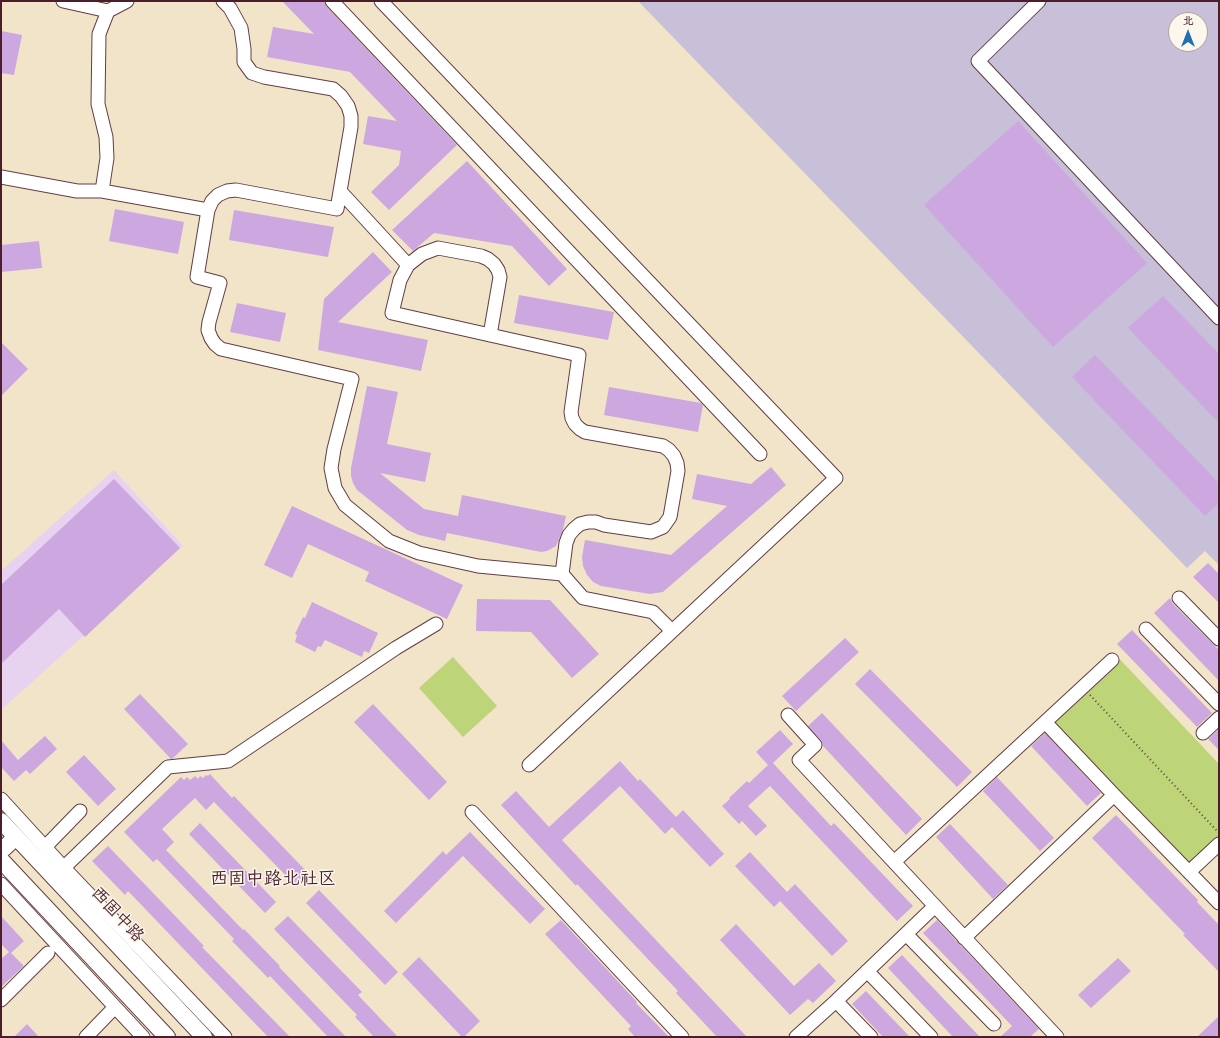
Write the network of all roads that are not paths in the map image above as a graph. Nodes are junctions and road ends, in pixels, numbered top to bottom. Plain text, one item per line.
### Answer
1 (63, 1) edge
2 (127, 1) edge
3 (223, 1) edge
4 (332, 1) edge
5 (381, 1) edge
6 (1039, 1) edge
7 (108, 11) junction
8 (1, 177) edge
9 (102, 191) junction
10 (340, 191) junction
11 (208, 210) junction
12 (408, 265) junction
13 (1219, 318) edge
14 (490, 335) junction
15 (760, 454) dead end
16 (562, 574) junction
17 (1179, 598) dead end
18 (436, 624) dead end
19 (1146, 629) dead end
20 (672, 631) junction
21 (1219, 639) edge
22 (1112, 660) dead end
23 (1219, 704) edge
24 (788, 716) dead end
25 (1219, 718) edge
26 (1045, 722) junction
27 (1203, 733) dead end
28 (529, 766) dead end
29 (1114, 795) junction
30 (1, 799) edge
31 (80, 811) dead end
32 (472, 812) dead end
33 (4, 816) edge
34 (16, 836) junction
35 (1219, 844) edge
36 (45, 847) junction
37 (1, 851) edge
38 (1, 860) edge
39 (894, 862) junction
40 (1189, 872) junction
41 (59, 873) junction
42 (1, 884) edge
43 (1219, 903) edge
44 (935, 906) junction
45 (906, 934) junction
46 (964, 938) junction
47 (48, 953) dead end
48 (867, 971) junction
49 (2, 998) edge
50 (836, 1001) junction
51 (115, 1007) junction
52 (994, 1024) dead end
53 (86, 1037) edge
54 (143, 1037) edge
55 (167, 1037) edge
56 (204, 1037) edge
57 (225, 1037) edge
58 (682, 1037) edge
59 (796, 1037) edge
60 (871, 1037) edge
61 (931, 1037) edge
62 (1057, 1037) edge

1 - 7 street
2 - 7 street
3 - 10 street
4 - 15 street
5 - 20 street
6 - 13 street
7 - 9 street
8 - 9 street
9 - 11 street
10 - 11 street
10 - 12 street
11 - 16 street
12 - 14 street
12 - 14 street
14 - 16 street
16 - 20 street
17 - 21 street
18 - 41 street
19 - 23 street
20 - 28 street
22 - 26 street
24 - 39 street
25 - 27 street
26 - 29 street
26 - 39 street
29 - 40 street
29 - 46 street
30 - 33 street
31 - 36 street
32 - 58 street
33 - 34 main road, 西固中路
33 - 36 street
34 - 37 main road
34 - 41 main road, 西固中路
35 - 40 street
36 - 41 street
38 - 55 main road
39 - 44 street
40 - 43 street
41 - 56 main road, 西固中路
41 - 57 street
42 - 51 street
44 - 45 street
44 - 46 street
45 - 48 street
45 - 52 street
46 - 62 street
47 - 49 street
48 - 50 street
48 - 61 street
50 - 59 street
50 - 60 street
51 - 53 street
51 - 54 street

